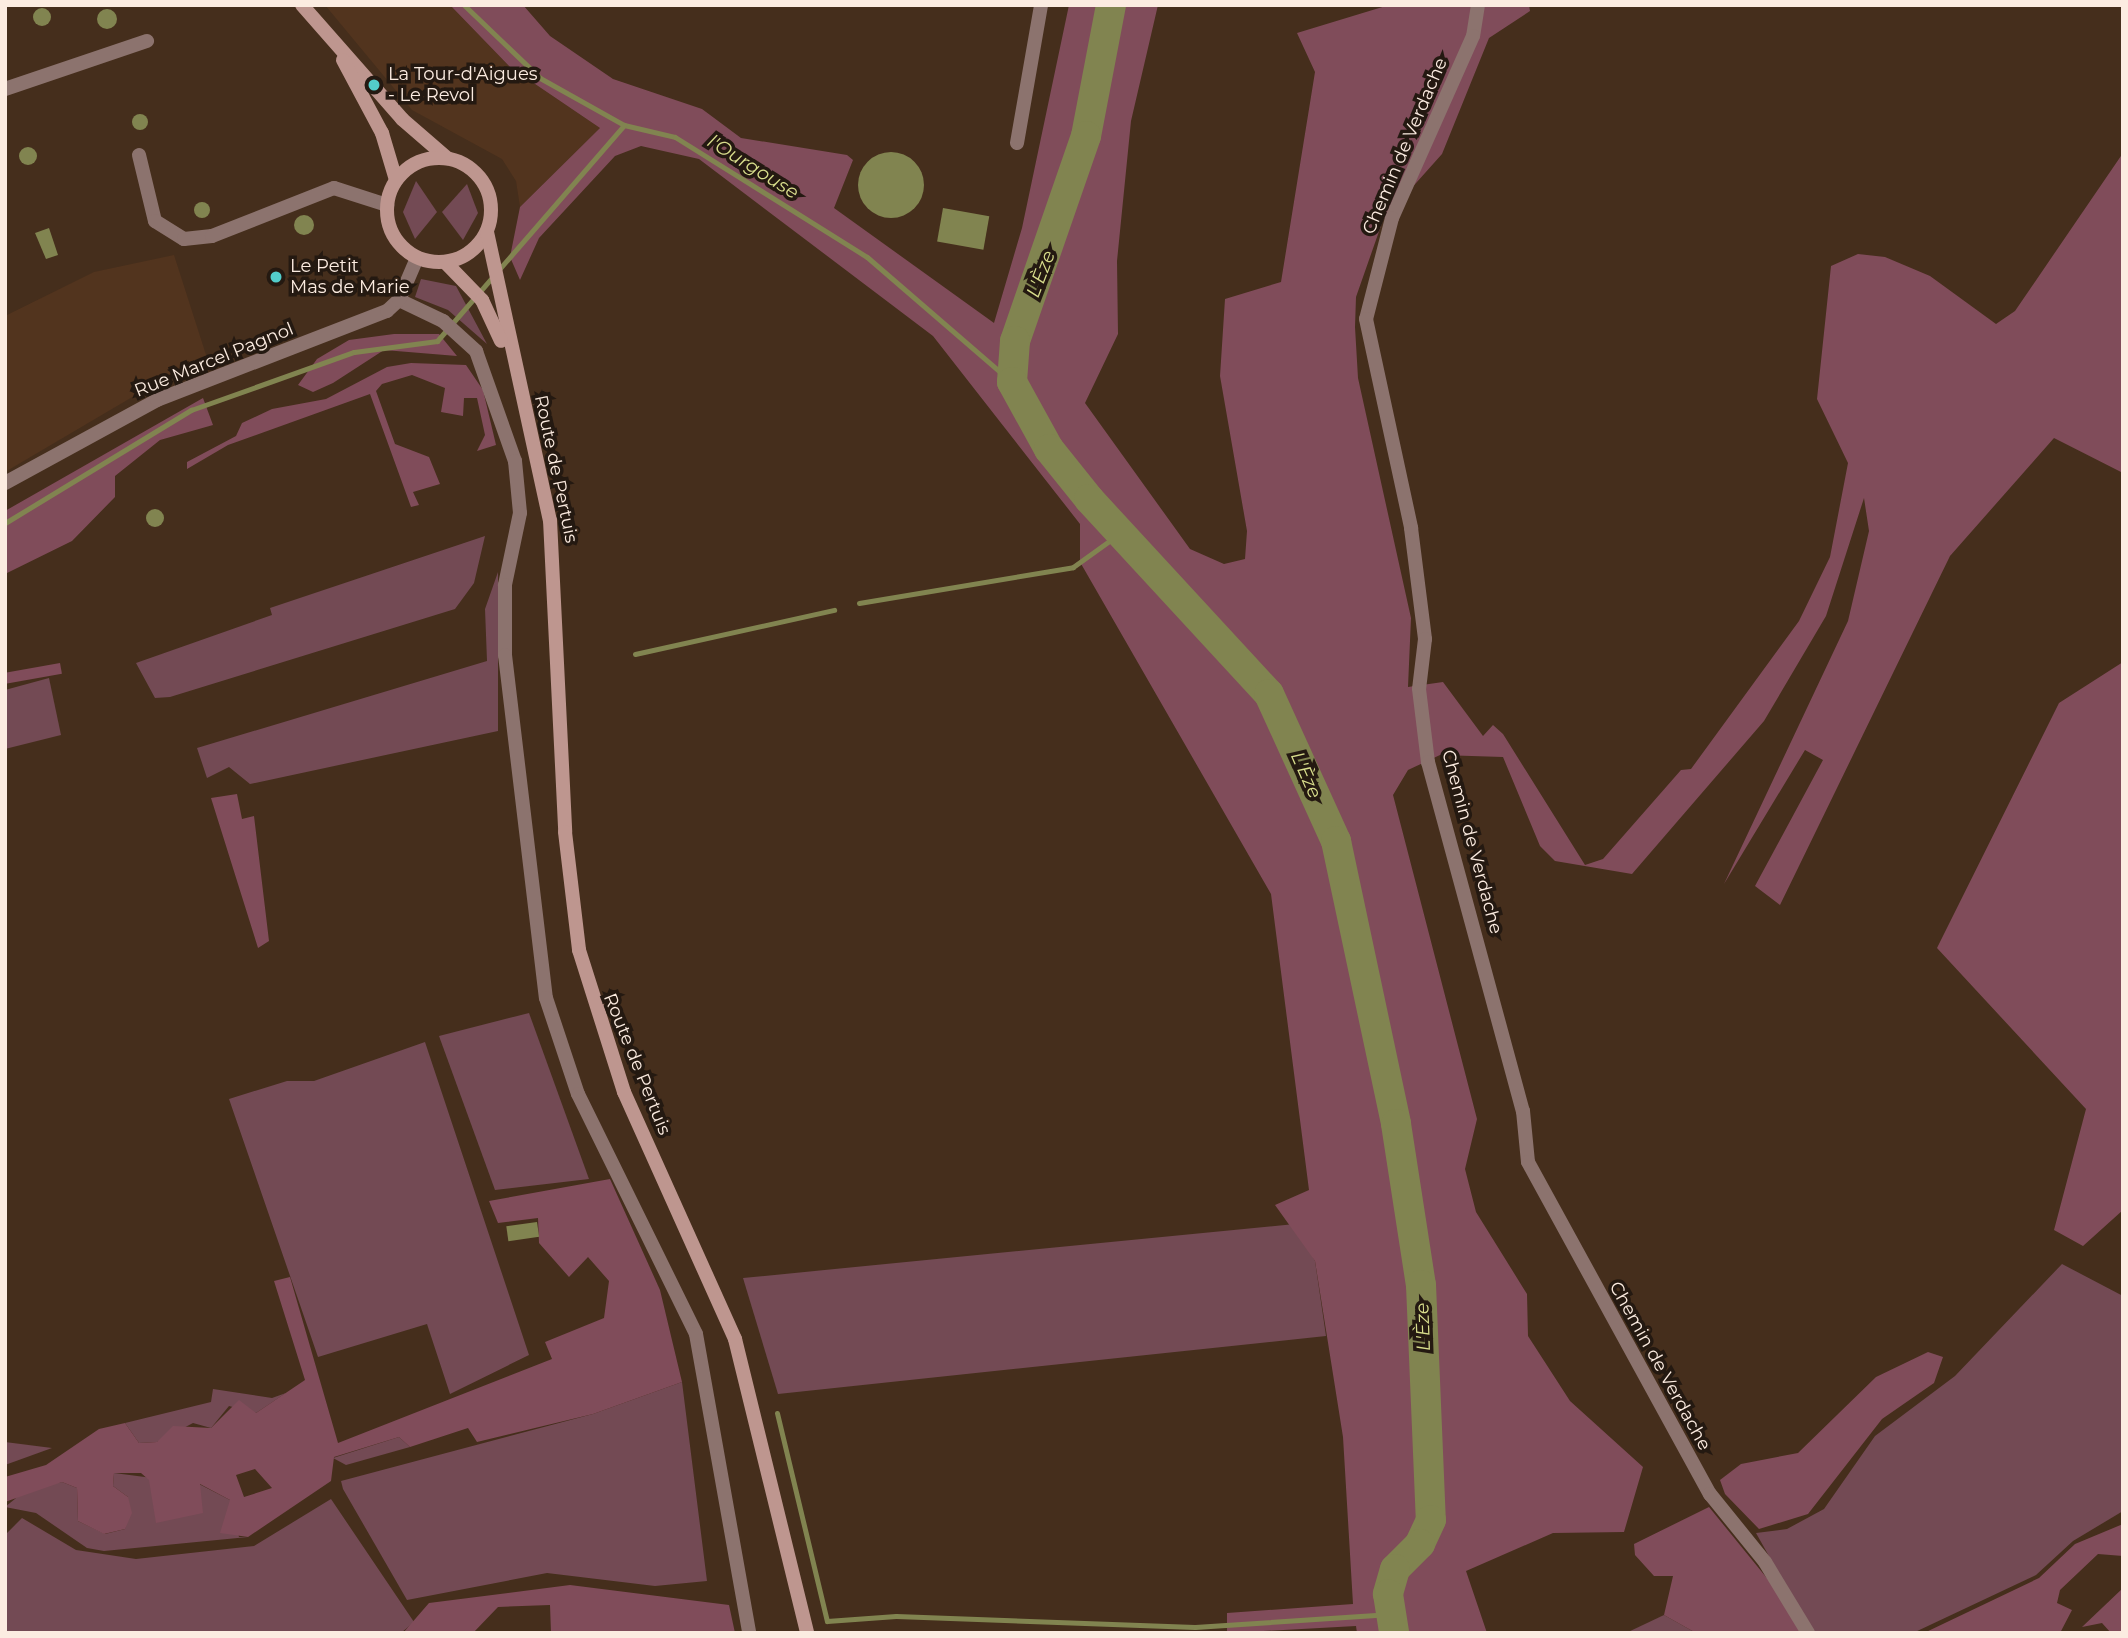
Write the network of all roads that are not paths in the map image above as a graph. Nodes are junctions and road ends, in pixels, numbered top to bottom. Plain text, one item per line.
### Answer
1 (302, 5) edge
2 (1041, 5) edge
3 (1478, 5) edge
4 (331, 38) junction
5 (147, 41) dead end
6 (5, 89) edge
7 (1017, 143) dead end
8 (139, 155) dead end
9 (447, 158) junction
10 (396, 180) junction
11 (387, 205) junction
12 (487, 232) junction
13 (417, 258) junction
14 (446, 263) junction
15 (399, 300) junction
16 (512, 364) junction
17 (5, 483) edge
18 (749, 1633) edge
19 (807, 1633) edge
20 (1808, 1633) edge

1 - 4 main road
2 - 7 street
3 - 20 street, Chemin de Verdache
4 - 9 main road
4 - 10 main road
5 - 6 street
8 - 11 street
9 - 10 main road
9 - 12 main road
10 - 11 main road
11 - 13 main road
12 - 14 main road
12 - 16 main road, Route de Pertuis
13 - 14 main road
13 - 15 street
14 - 16 main road, Route de Pertuis
15 - 17 street, Rue Marcel Pagnol
15 - 18 street
16 - 19 main road, Route de Pertuis

